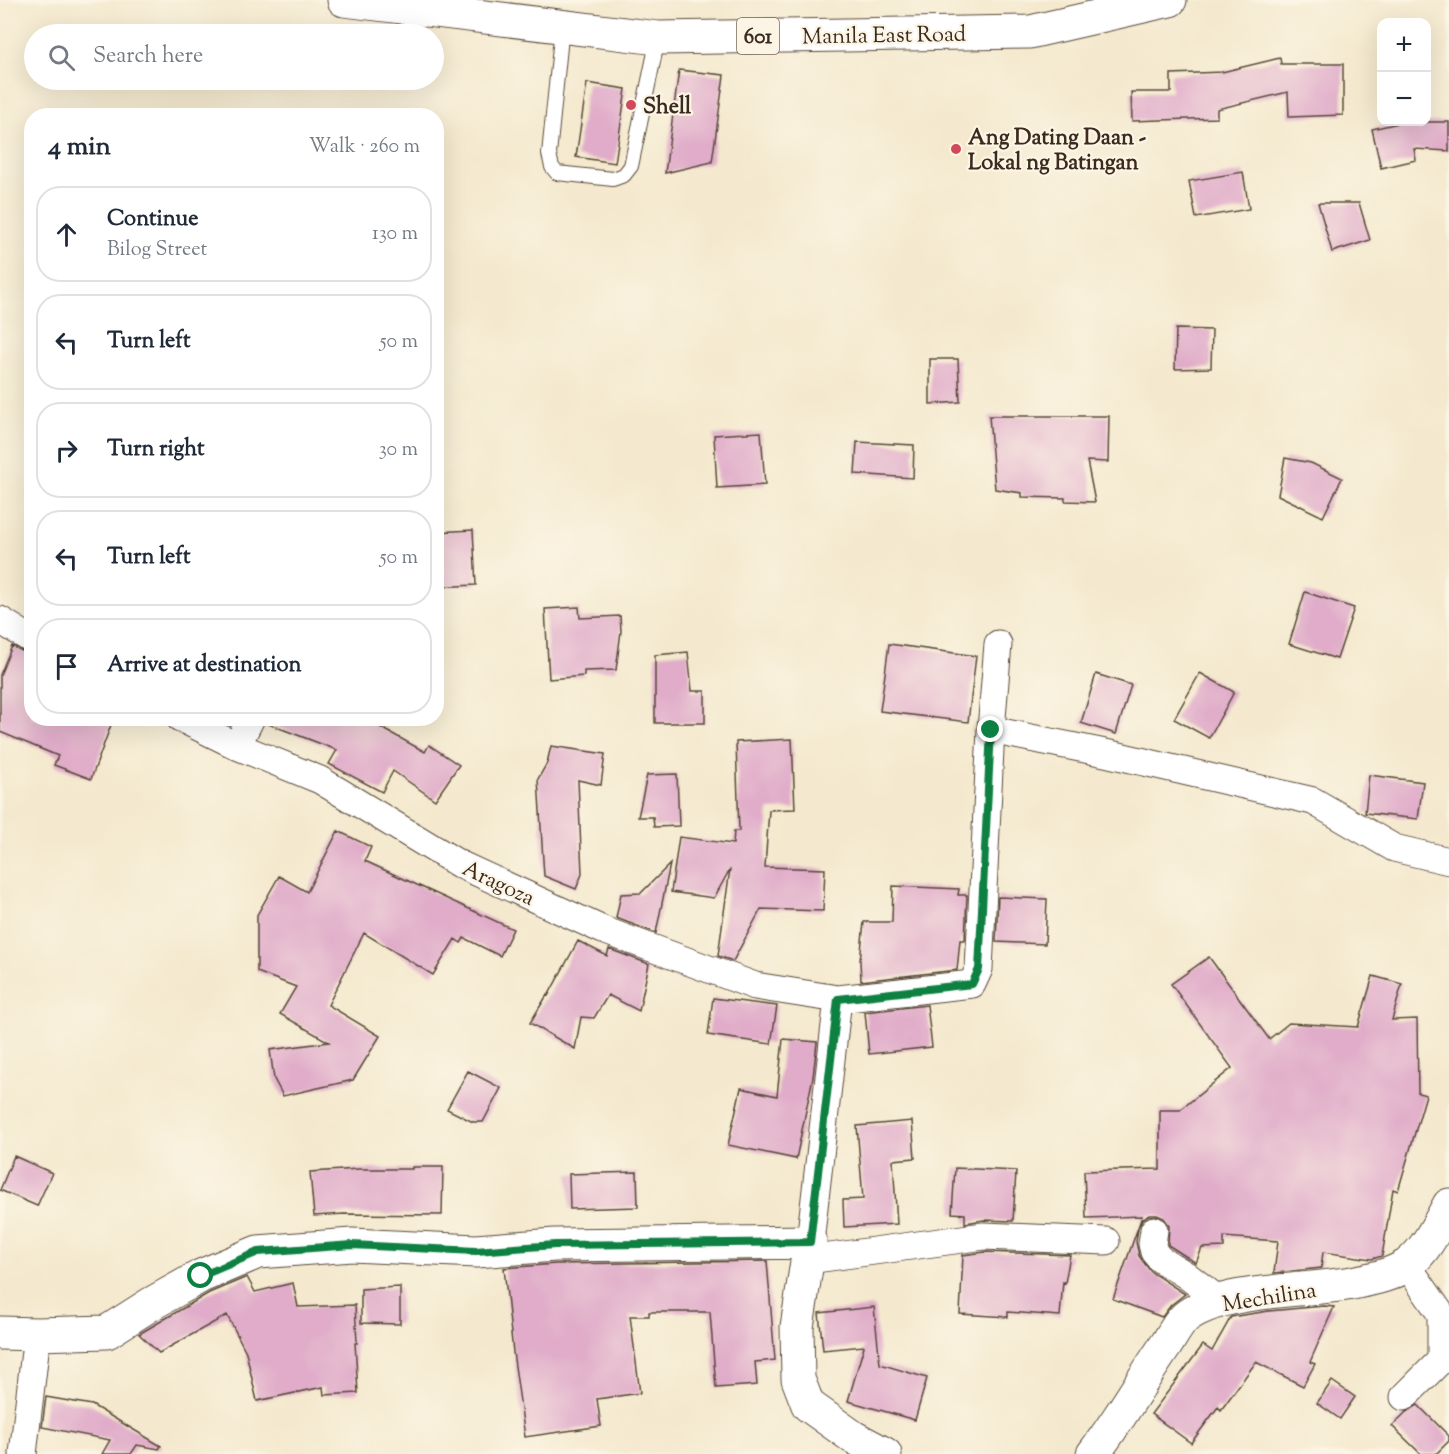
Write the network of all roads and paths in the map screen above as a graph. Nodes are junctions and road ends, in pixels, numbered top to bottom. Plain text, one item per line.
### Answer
1 (344, 0) edge
2 (1170, 0) edge
3 (562, 27) junction
4 (658, 38) junction
5 (0, 620) edge
6 (24, 635) edge
7 (998, 644) dead end
8 (196, 726) edge
9 (247, 726) edge
10 (991, 730) junction
11 (237, 746) junction
12 (1449, 861) edge
13 (838, 999) junction
14 (1449, 1205) edge
15 (1154, 1230) dead end
16 (1106, 1241) dead end
17 (809, 1251) junction
18 (1407, 1265) junction
19 (1220, 1301) junction
20 (0, 1333) edge
21 (37, 1334) junction
22 (1445, 1360) edge
23 (1404, 1397) dead end
24 (23, 1454) edge
25 (885, 1454) edge
26 (1093, 1454) edge

1 - 3 street, Manila East Road / 601
2 - 4 street, Manila East Road / 601
3 - 4 street, Manila East Road / 601
3 - 4 lane
5 - 6 street
7 - 10 street
8 - 11 street, Aragoza
9 - 11 street
10 - 12 street
10 - 13 street, Aragoza
11 - 13 street, Aragoza
13 - 17 street
14 - 18 street, Mechilina
15 - 19 street
16 - 17 street
17 - 21 street
17 - 25 street
18 - 19 street, Mechilina
18 - 22 street
19 - 26 street, Mechilina
20 - 21 street
21 - 24 street
22 - 23 street

